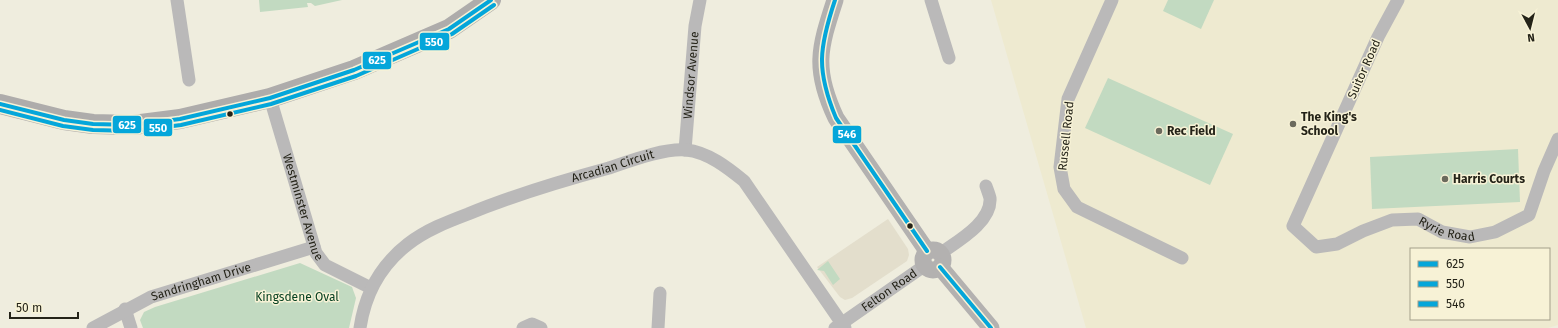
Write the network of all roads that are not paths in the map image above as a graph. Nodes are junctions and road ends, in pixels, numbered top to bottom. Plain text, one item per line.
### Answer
1 (177, 0) edge
2 (491, 0) edge
3 (700, 0) edge
4 (835, 0) edge
5 (931, 0) edge
6 (1112, 0) edge
7 (1398, 0) edge
8 (949, 58) dead end
9 (189, 80) dead end
10 (270, 98) junction
11 (0, 104) edge
12 (1558, 139) edge
13 (685, 150) junction
14 (986, 186) dead end
15 (1293, 226) joint
16 (314, 247) junction
17 (1182, 258) dead end
18 (933, 259) junction
19 (371, 288) junction
20 (660, 293) dead end
21 (125, 309) junction
22 (840, 327) edge
23 (93, 328) edge
24 (131, 328) edge
25 (360, 328) edge
26 (523, 328) edge
27 (541, 328) edge
28 (658, 328) edge
29 (991, 328) edge

1 - 9 street
2 - 10 highway
3 - 13 street, Windsor Avenue
4 - 18 main road
5 - 8 street
6 - 17 street, Russell Road
7 - 15 street, Suitor Road
10 - 11 highway
10 - 16 street, Westminster Avenue
12 - 15 street, Ryrie Road
13 - 19 street, Arcadian Circuit
13 - 22 street, Arcadian Circuit
14 - 18 street, Felton Road
16 - 19 street, Westminster Avenue
16 - 21 street, Sandringham Drive
18 - 22 street, Felton Road
18 - 29 main road
19 - 25 street, Arcadian Circuit
20 - 28 street
21 - 23 street, Sandringham Drive
21 - 24 street
26 - 27 street

